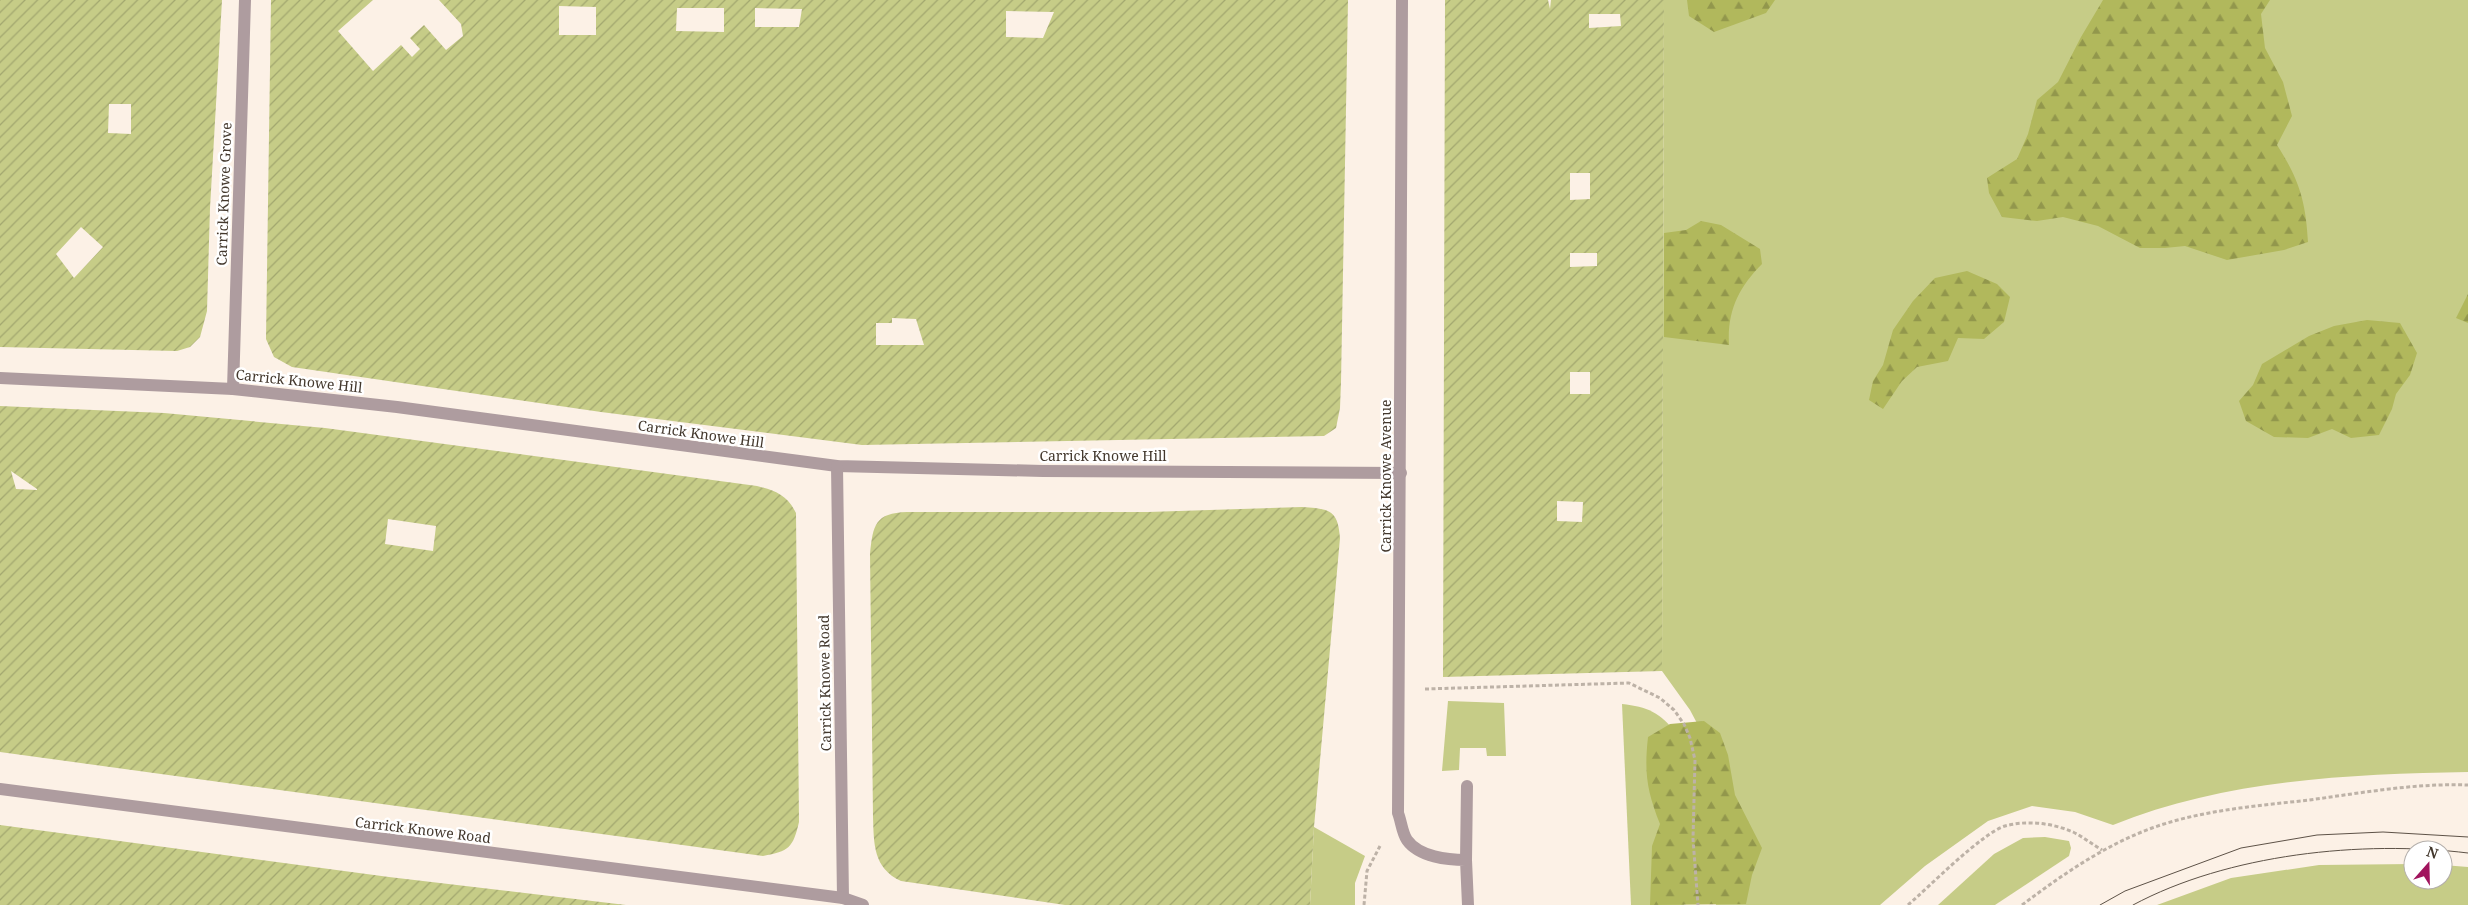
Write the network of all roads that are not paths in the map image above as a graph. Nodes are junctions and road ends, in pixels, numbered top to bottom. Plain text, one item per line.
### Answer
1 (245, 0) edge
2 (1402, 0) edge
3 (0, 378) edge
4 (233, 389) junction
5 (837, 466) junction
6 (1401, 473) junction
7 (1466, 786) dead end
8 (0, 789) edge
9 (1466, 860) junction
10 (842, 898) junction
11 (863, 905) edge
12 (1468, 905) edge

1 - 4 street, Carrick Knowe Grove
2 - 6 street, Carrick Knowe Avenue
3 - 4 street, Carrick Knowe Hill
4 - 5 street, Carrick Knowe Hill
5 - 6 street, Carrick Knowe Hill
5 - 10 street, Carrick Knowe Road
6 - 9 street, Carrick Knowe Avenue
7 - 9 street
8 - 10 street, Carrick Knowe Road
9 - 12 street
10 - 11 street, Carrick Knowe Road

